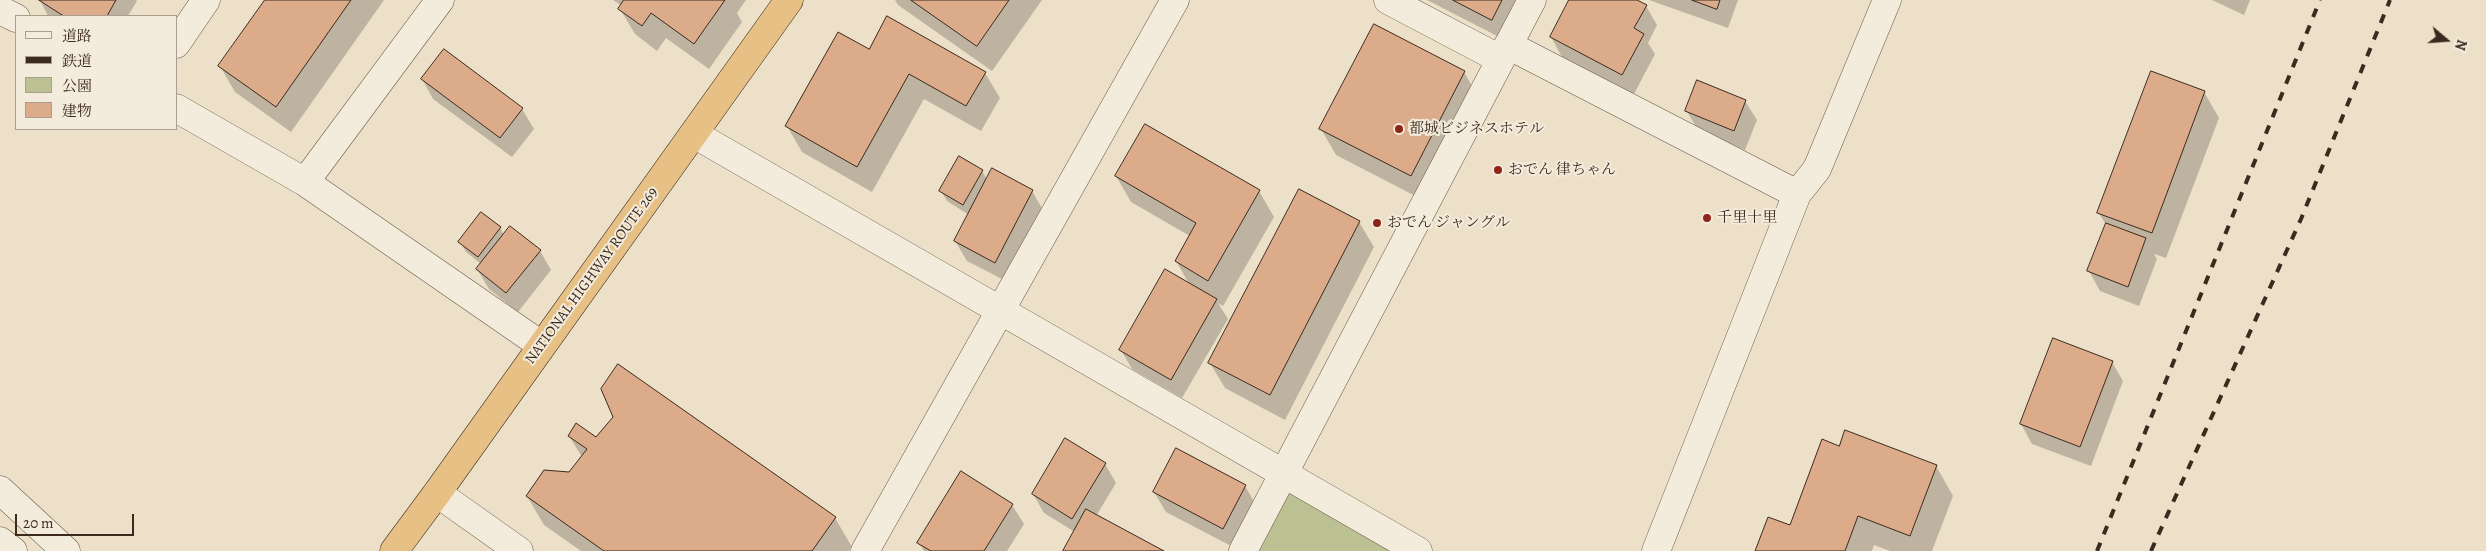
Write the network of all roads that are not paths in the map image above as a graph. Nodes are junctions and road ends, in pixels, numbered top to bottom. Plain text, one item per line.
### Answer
1 (206, 0) edge
2 (440, 0) edge
3 (789, 0) edge
4 (1175, 0) edge
5 (1388, 0) edge
6 (1532, 0) edge
7 (1886, 0) edge
8 (0, 10) edge
9 (15, 18) edge
10 (178, 41) edge
11 (1504, 52) junction
12 (178, 109) edge
13 (694, 134) junction
14 (305, 182) junction
15 (1797, 194) junction
16 (999, 310) junction
17 (541, 345) junction
18 (1284, 473) junction
19 (0, 490) edge
20 (437, 493) junction
21 (0, 541) edge
22 (13, 551) edge
23 (66, 551) edge
24 (394, 551) edge
25 (519, 551) edge
26 (865, 551) edge
27 (1243, 551) edge
28 (1418, 551) edge
29 (1656, 551) edge

1 - 10 street
2 - 14 street
3 - 13 highway, NATIONAL HIGHWAY ROUTE 269
4 - 16 street
5 - 11 street
6 - 11 street
7 - 15 street
8 - 9 street
11 - 15 street
11 - 18 street
12 - 14 street
13 - 16 street
13 - 17 highway, NATIONAL HIGHWAY ROUTE 269
14 - 17 street
15 - 29 street
16 - 18 street
16 - 26 street
17 - 20 highway, NATIONAL HIGHWAY ROUTE 269
18 - 27 street
18 - 28 street
19 - 23 street
20 - 24 highway, NATIONAL HIGHWAY ROUTE 269
20 - 25 street
21 - 22 street

